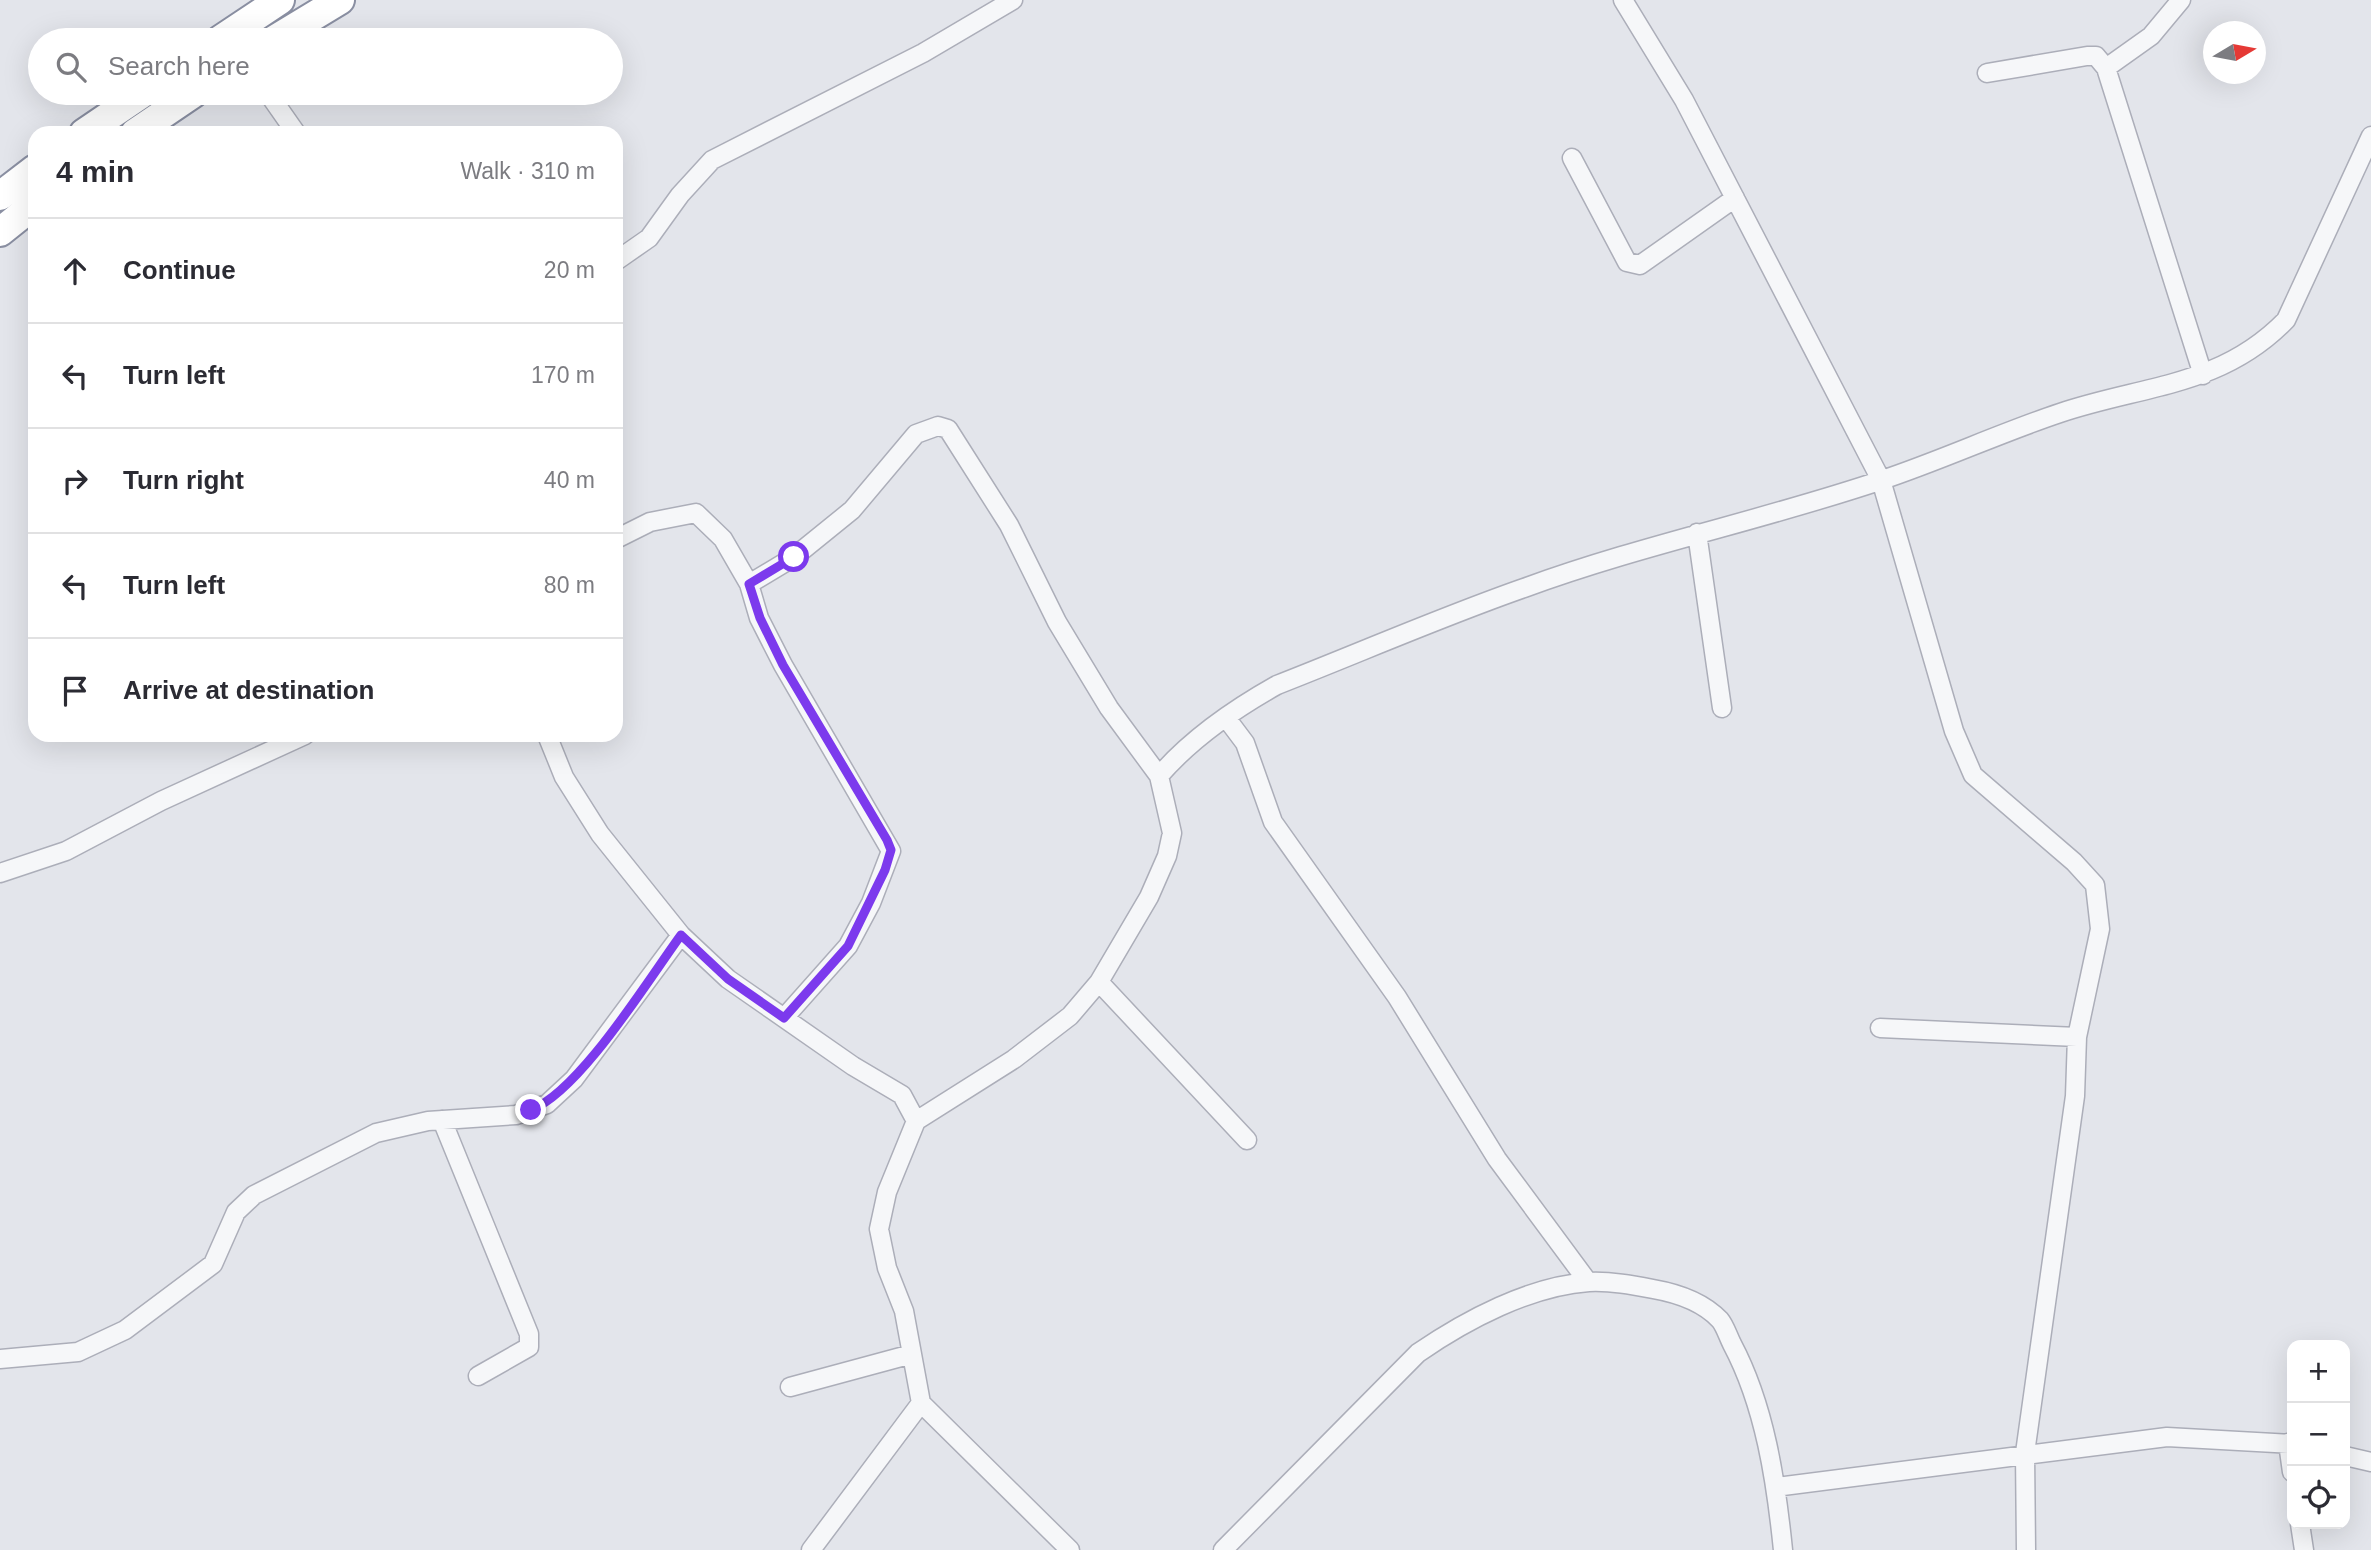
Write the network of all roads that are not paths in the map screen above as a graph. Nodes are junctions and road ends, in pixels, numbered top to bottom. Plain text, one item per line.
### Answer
1 (280, 0) edge
2 (340, 0) edge
3 (1013, 0) edge
4 (1623, 0) edge
5 (2181, 0) edge
6 (238, 28) edge
7 (294, 28) edge
8 (2106, 68) junction
9 (1987, 73) dead end
10 (125, 105) edge
11 (176, 105) edge
12 (276, 105) edge
13 (94, 126) edge
14 (145, 126) edge
15 (291, 126) edge
16 (2371, 136) edge
17 (1572, 158) dead end
18 (28, 174) edge
19 (0, 196) edge
20 (1735, 198) junction
21 (28, 210) edge
22 (0, 232) edge
23 (623, 256) edge
24 (2203, 375) junction
25 (1881, 480) junction
26 (1697, 533) junction
27 (623, 536) edge
28 (749, 584) junction
29 (1722, 708) dead end
30 (1227, 719) junction
31 (290, 742) edge
32 (550, 742) edge
33 (1159, 776) junction
34 (0, 873) edge
35 (681, 935) junction
36 (1099, 982) junction
37 (784, 1018) junction
38 (1880, 1028) dead end
39 (2077, 1037) junction
40 (442, 1120) junction
41 (916, 1121) junction
42 (1247, 1140) dead end
43 (1588, 1282) junction
44 (912, 1354) junction
45 (0, 1359) edge
46 (478, 1376) dead end
47 (790, 1387) dead end
48 (921, 1403) junction
49 (2287, 1443) edge
50 (2025, 1453) junction
51 (2350, 1457) edge
52 (2371, 1462) edge
53 (1776, 1487) junction
54 (2301, 1529) edge
55 (811, 1550) edge
56 (1070, 1550) edge
57 (1223, 1550) edge
58 (1783, 1550) edge
59 (2026, 1550) edge
60 (2304, 1550) edge

1 - 6 highway
2 - 7 highway
3 - 23 street
4 - 20 street
5 - 8 street
8 - 9 street
8 - 24 street
10 - 13 highway
11 - 14 highway
12 - 15 street
16 - 24 street
17 - 20 street
18 - 19 highway
20 - 25 street
21 - 22 highway
24 - 25 street
25 - 26 street
25 - 39 street
26 - 29 street
26 - 30 street
27 - 28 street
28 - 33 street
28 - 37 street
30 - 33 street
30 - 43 street
31 - 34 street
32 - 35 street
33 - 36 street
35 - 37 street
35 - 40 street
36 - 41 street
36 - 42 street
37 - 41 street
38 - 39 street
39 - 50 street
40 - 45 street
40 - 46 street
41 - 44 street
43 - 53 street
43 - 57 street
44 - 47 street
44 - 48 street
48 - 55 street
48 - 56 street
49 - 50 street
50 - 53 street
50 - 59 street
51 - 52 street
53 - 58 street
54 - 60 street

